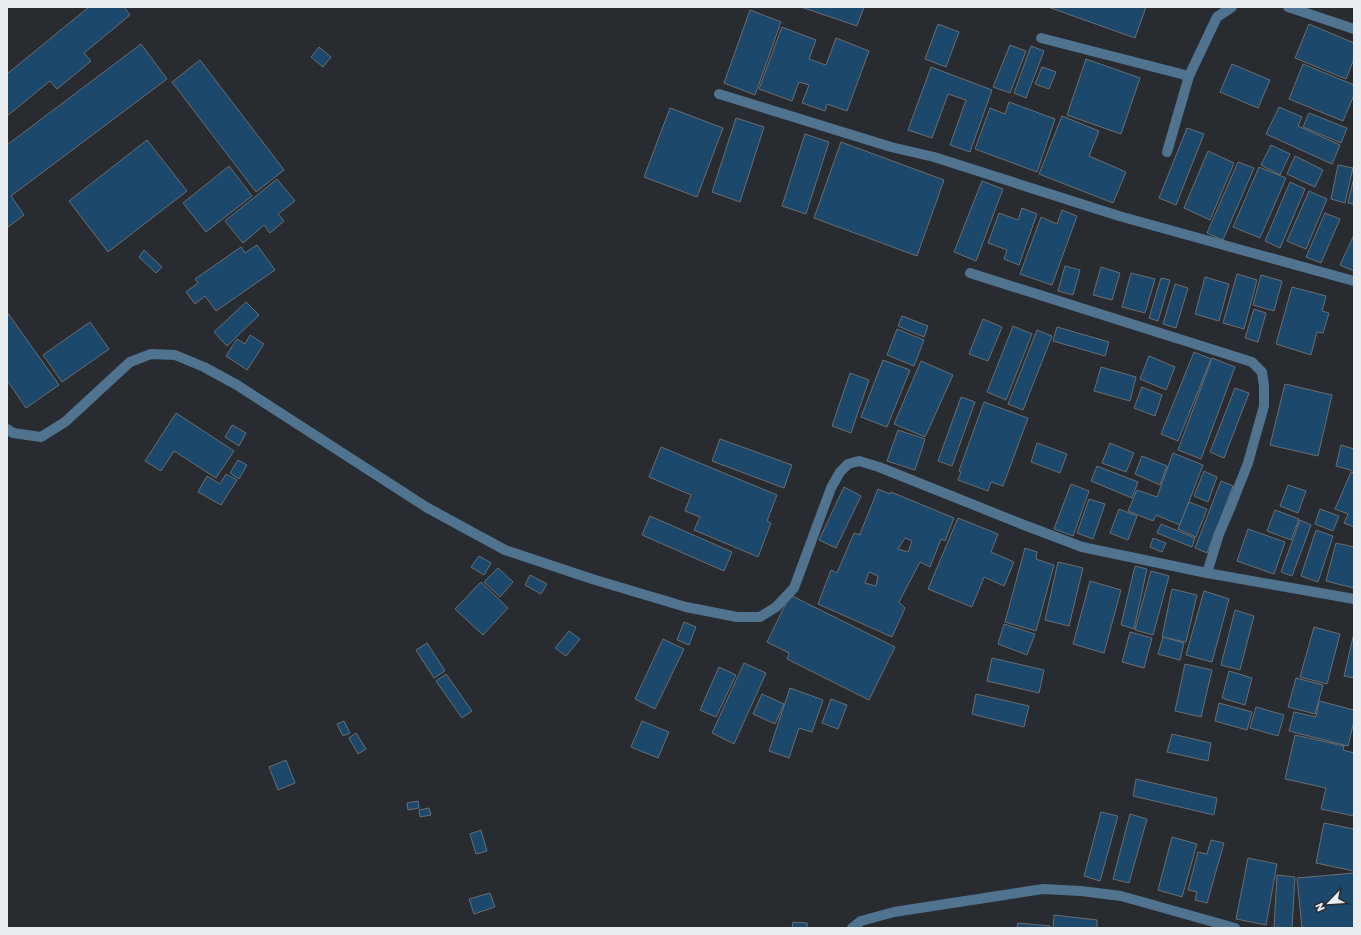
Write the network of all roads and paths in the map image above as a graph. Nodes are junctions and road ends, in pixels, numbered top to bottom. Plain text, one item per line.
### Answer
1 (1232, 7) edge
2 (1288, 7) edge
3 (1354, 29) edge
4 (1041, 38) dead end
5 (1189, 76) junction
6 (719, 94) dead end
7 (1167, 152) dead end
8 (970, 273) dead end
9 (1354, 281) edge
10 (7, 429) edge
11 (1207, 573) junction
12 (1354, 599) edge
13 (852, 928) edge
14 (1235, 928) edge

1 - 5 street
2 - 3 street
4 - 5 street
5 - 7 street
6 - 9 street
8 - 11 street
10 - 11 street
11 - 12 street
13 - 14 street

